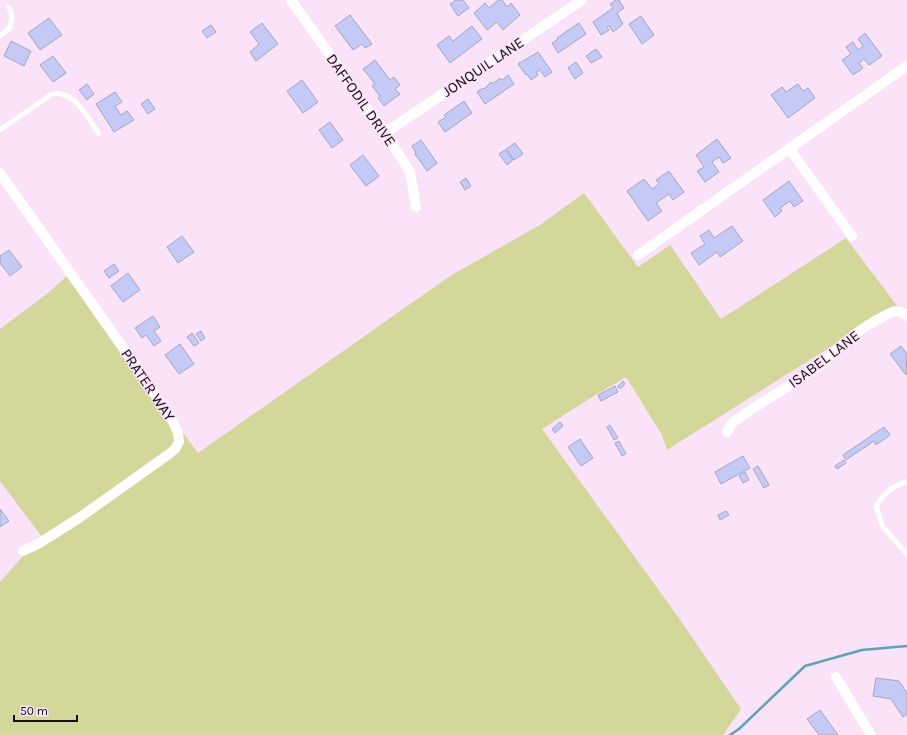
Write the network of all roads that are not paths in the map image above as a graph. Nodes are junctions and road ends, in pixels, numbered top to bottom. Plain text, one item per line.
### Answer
1 (291, 0) edge
2 (582, 0) edge
3 (9, 7) dead end
4 (0, 36) edge
5 (907, 66) edge
6 (0, 130) edge
7 (385, 133) junction
8 (99, 134) dead end
9 (789, 148) junction
10 (0, 173) edge
11 (416, 207) dead end
12 (852, 236) dead end
13 (638, 255) dead end
14 (907, 316) edge
15 (727, 432) dead end
16 (907, 482) edge
17 (23, 550) dead end
18 (907, 554) edge
19 (836, 677) dead end
20 (871, 735) edge

1 - 7 street, DAFFODIL DRIVE
2 - 7 street, JONQUIL LANE
3 - 4 lane
5 - 9 street
6 - 8 lane
7 - 11 street, DAFFODIL DRIVE
9 - 12 street
9 - 13 street
10 - 17 street, PRATER WAY
14 - 15 street, ISABEL LANE
16 - 18 lane
19 - 20 street

